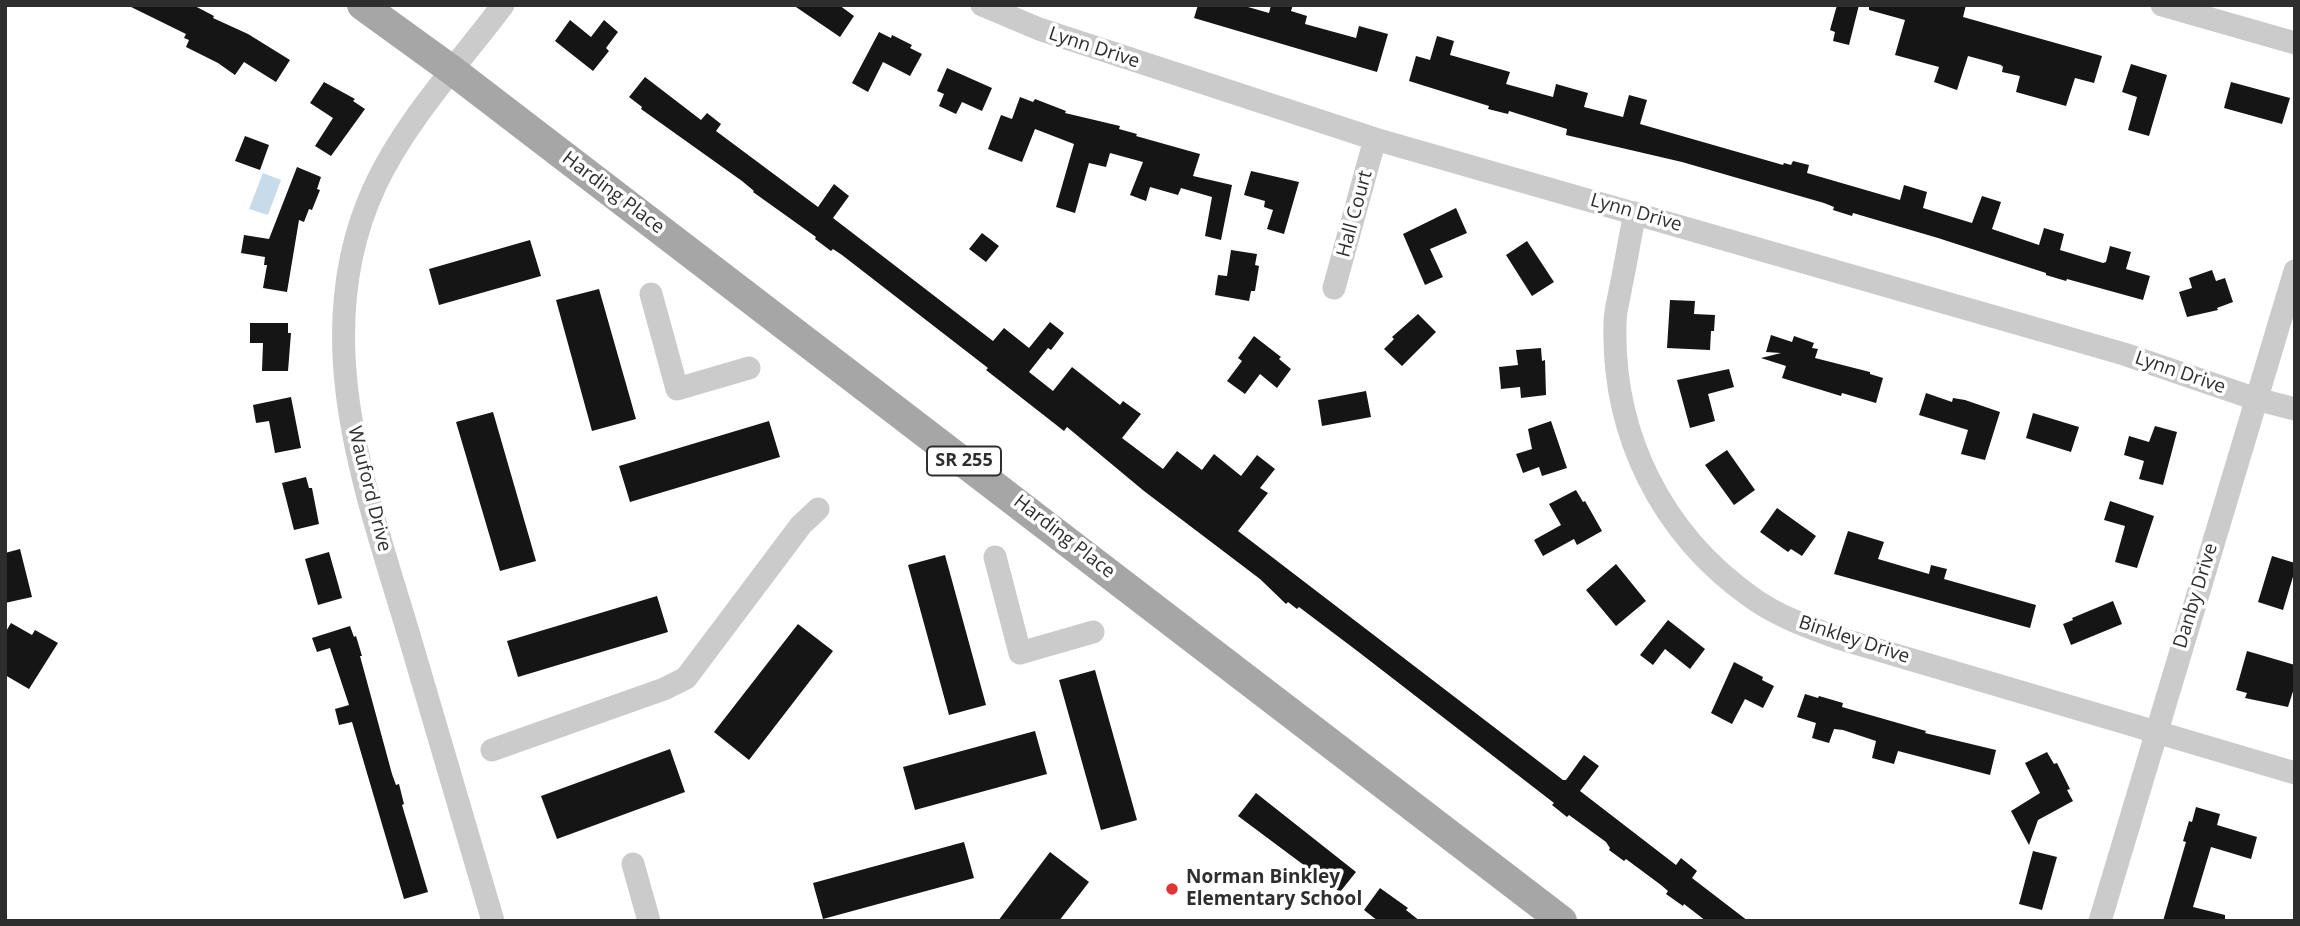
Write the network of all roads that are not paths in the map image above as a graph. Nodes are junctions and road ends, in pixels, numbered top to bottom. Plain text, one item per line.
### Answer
1 (362, 5) edge
2 (503, 5) edge
3 (982, 5) edge
4 (2162, 5) edge
5 (2295, 43) edge
6 (453, 71) junction
7 (1375, 139) junction
8 (1635, 213) junction
9 (2295, 271) edge
10 (1334, 288) dead end
11 (651, 294) dead end
12 (2286, 335) edge
13 (749, 368) dead end
14 (2256, 399) junction
15 (2295, 409) edge
16 (818, 509) dead end
17 (995, 557) dead end
18 (1093, 632) dead end
19 (2155, 730) junction
20 (492, 750) dead end
21 (2295, 773) edge
22 (633, 864) dead end
23 (493, 921) edge
24 (649, 921) edge
25 (1562, 921) edge
26 (2100, 921) edge

1 - 6 main road, Harding Place / SR 255
2 - 6 street, Wauford Drive
3 - 7 street, Lynn Drive
4 - 5 street
6 - 23 street, Wauford Drive
6 - 25 main road, Harding Place / SR 255
7 - 8 street, Lynn Drive
7 - 10 street, Hall Court
8 - 14 street, Lynn Drive
8 - 19 street, Binkley Drive
9 - 12 street, Danby Drive
11 - 13 street
12 - 14 street, Danby Drive
14 - 15 street, Lynn Drive
14 - 19 street, Danby Drive
16 - 20 street
17 - 18 street
19 - 21 street, Binkley Drive
19 - 26 street, Danby Drive
22 - 24 street

